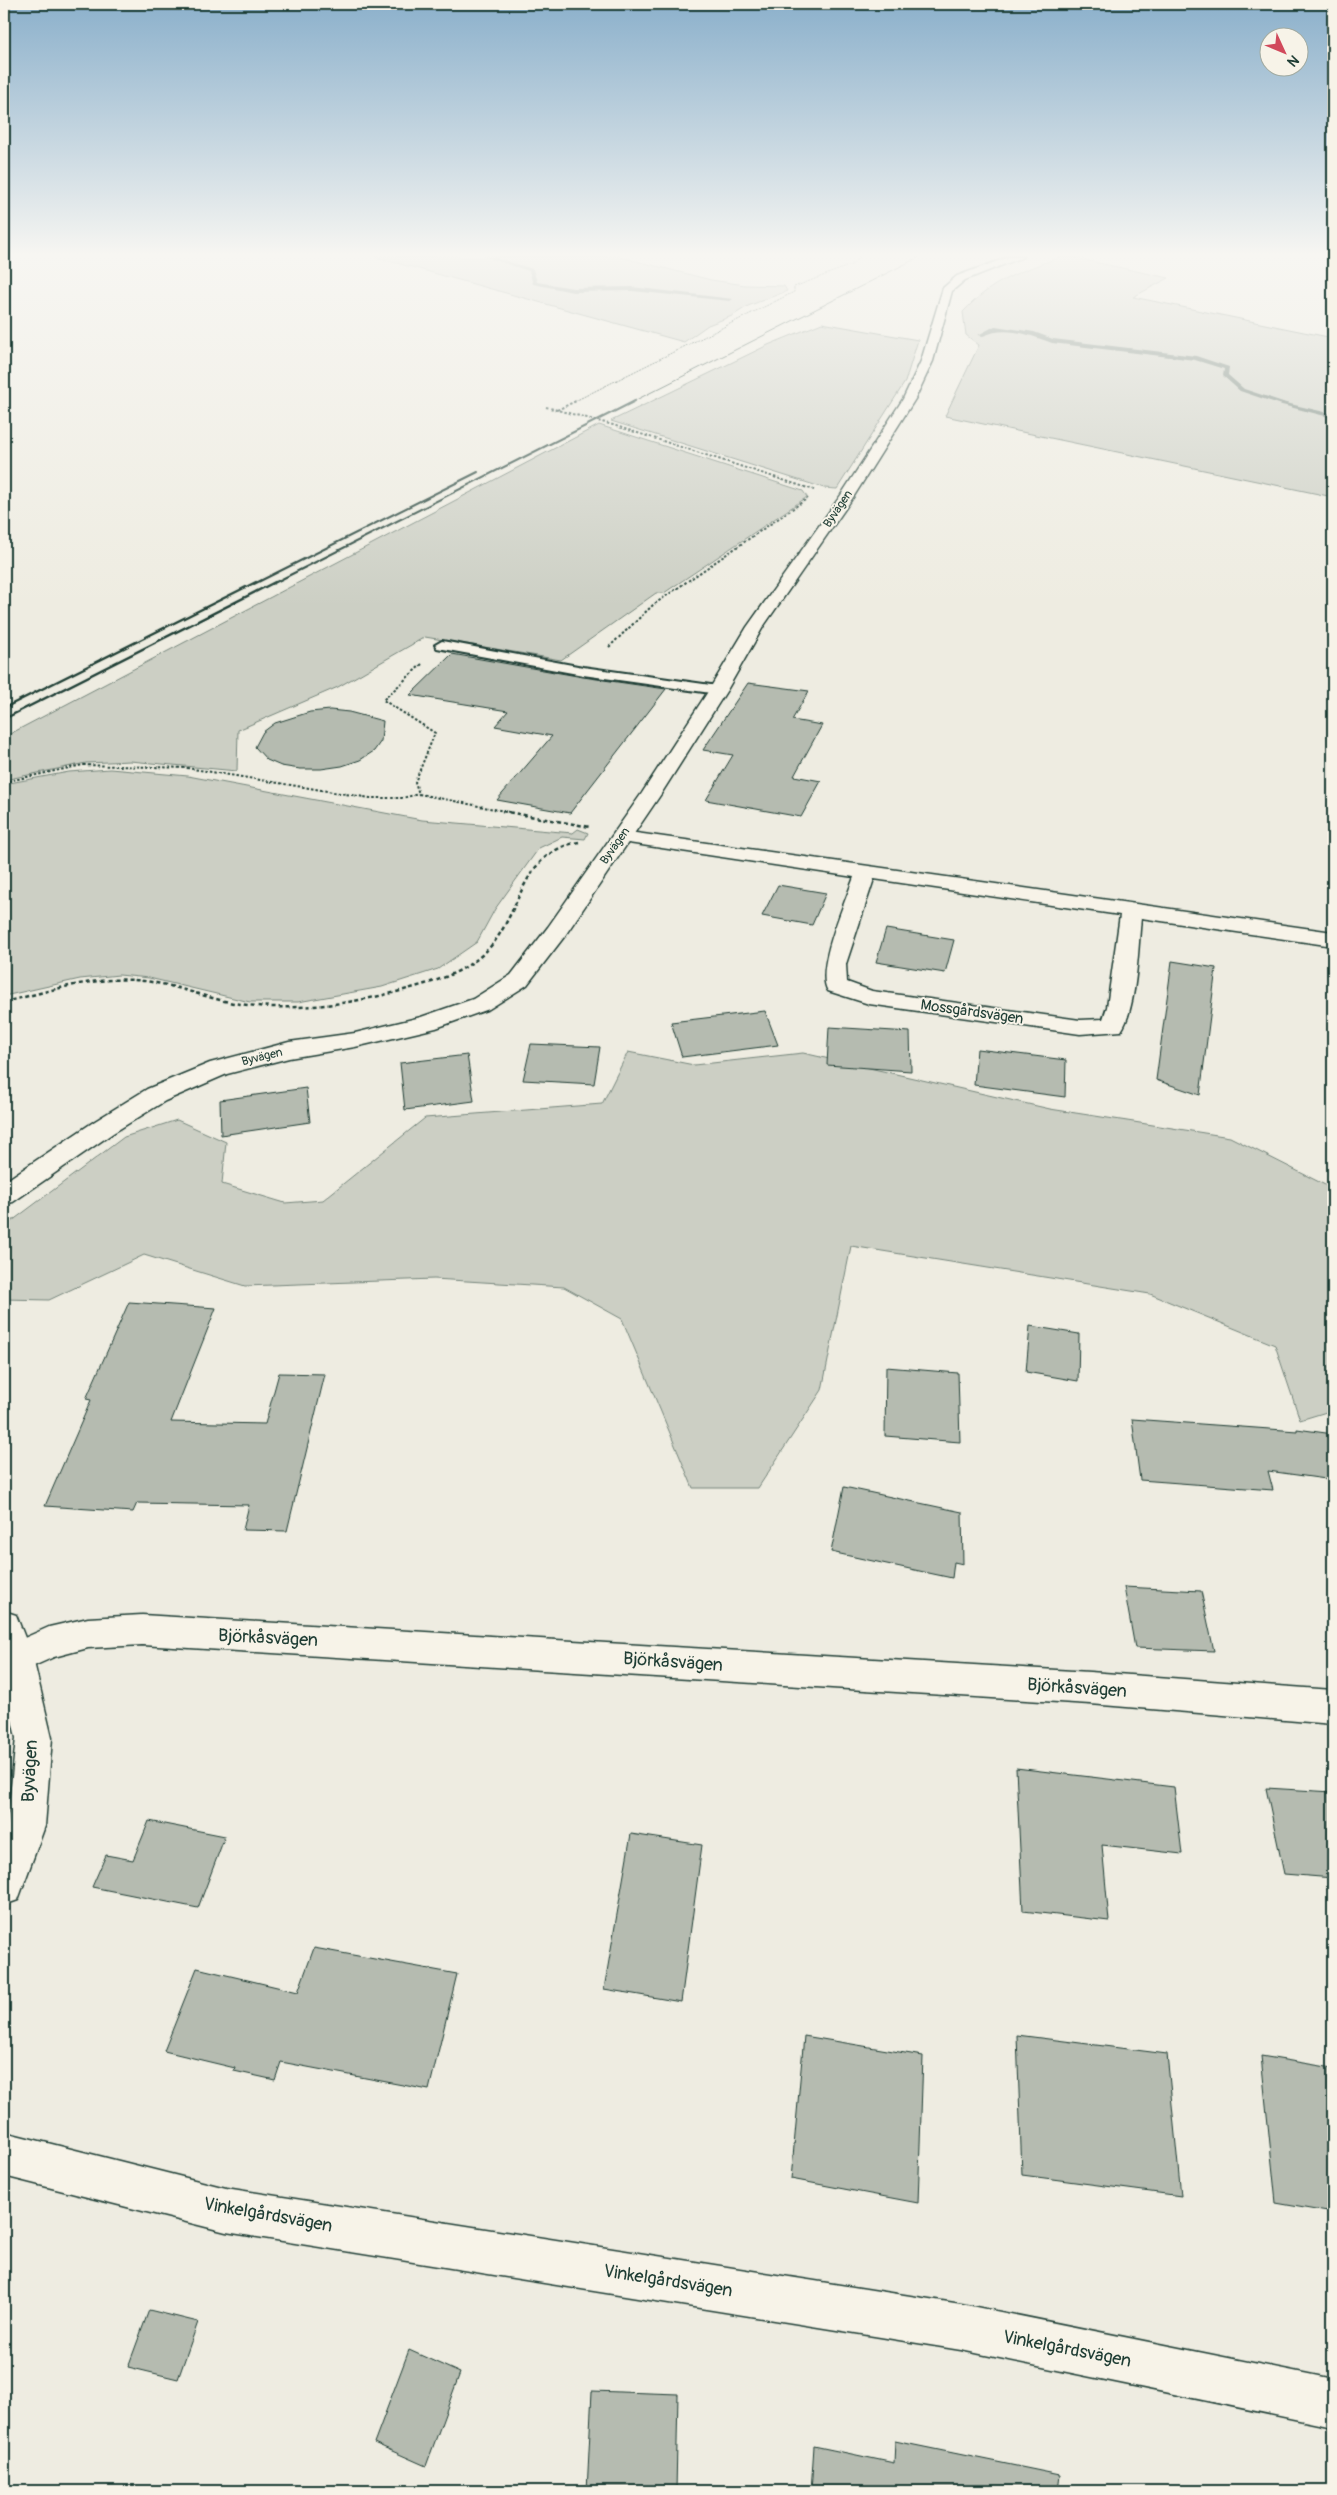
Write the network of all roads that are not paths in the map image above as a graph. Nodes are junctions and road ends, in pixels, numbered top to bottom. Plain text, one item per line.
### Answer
1 (921, 373) edge
2 (442, 645) road end
3 (718, 690) junction
4 (617, 843) junction
5 (866, 872) junction
6 (1131, 910) junction
7 (1333, 939) edge
8 (4, 1195) edge
9 (10, 1642) edge
10 (1333, 1707) edge
11 (4, 1886) edge
12 (4, 2154) edge
13 (1333, 2402) edge

1 - 3 street, Byvägen
2 - 3 lane
3 - 4 street, Byvägen
4 - 5 street
4 - 8 street, Byvägen
5 - 6 street
5 - 6 street, Mossgårdsvägen
6 - 7 street
9 - 10 street, Björkåsvägen
9 - 11 street, Byvägen
12 - 13 street, Vinkelgårdsvägen

